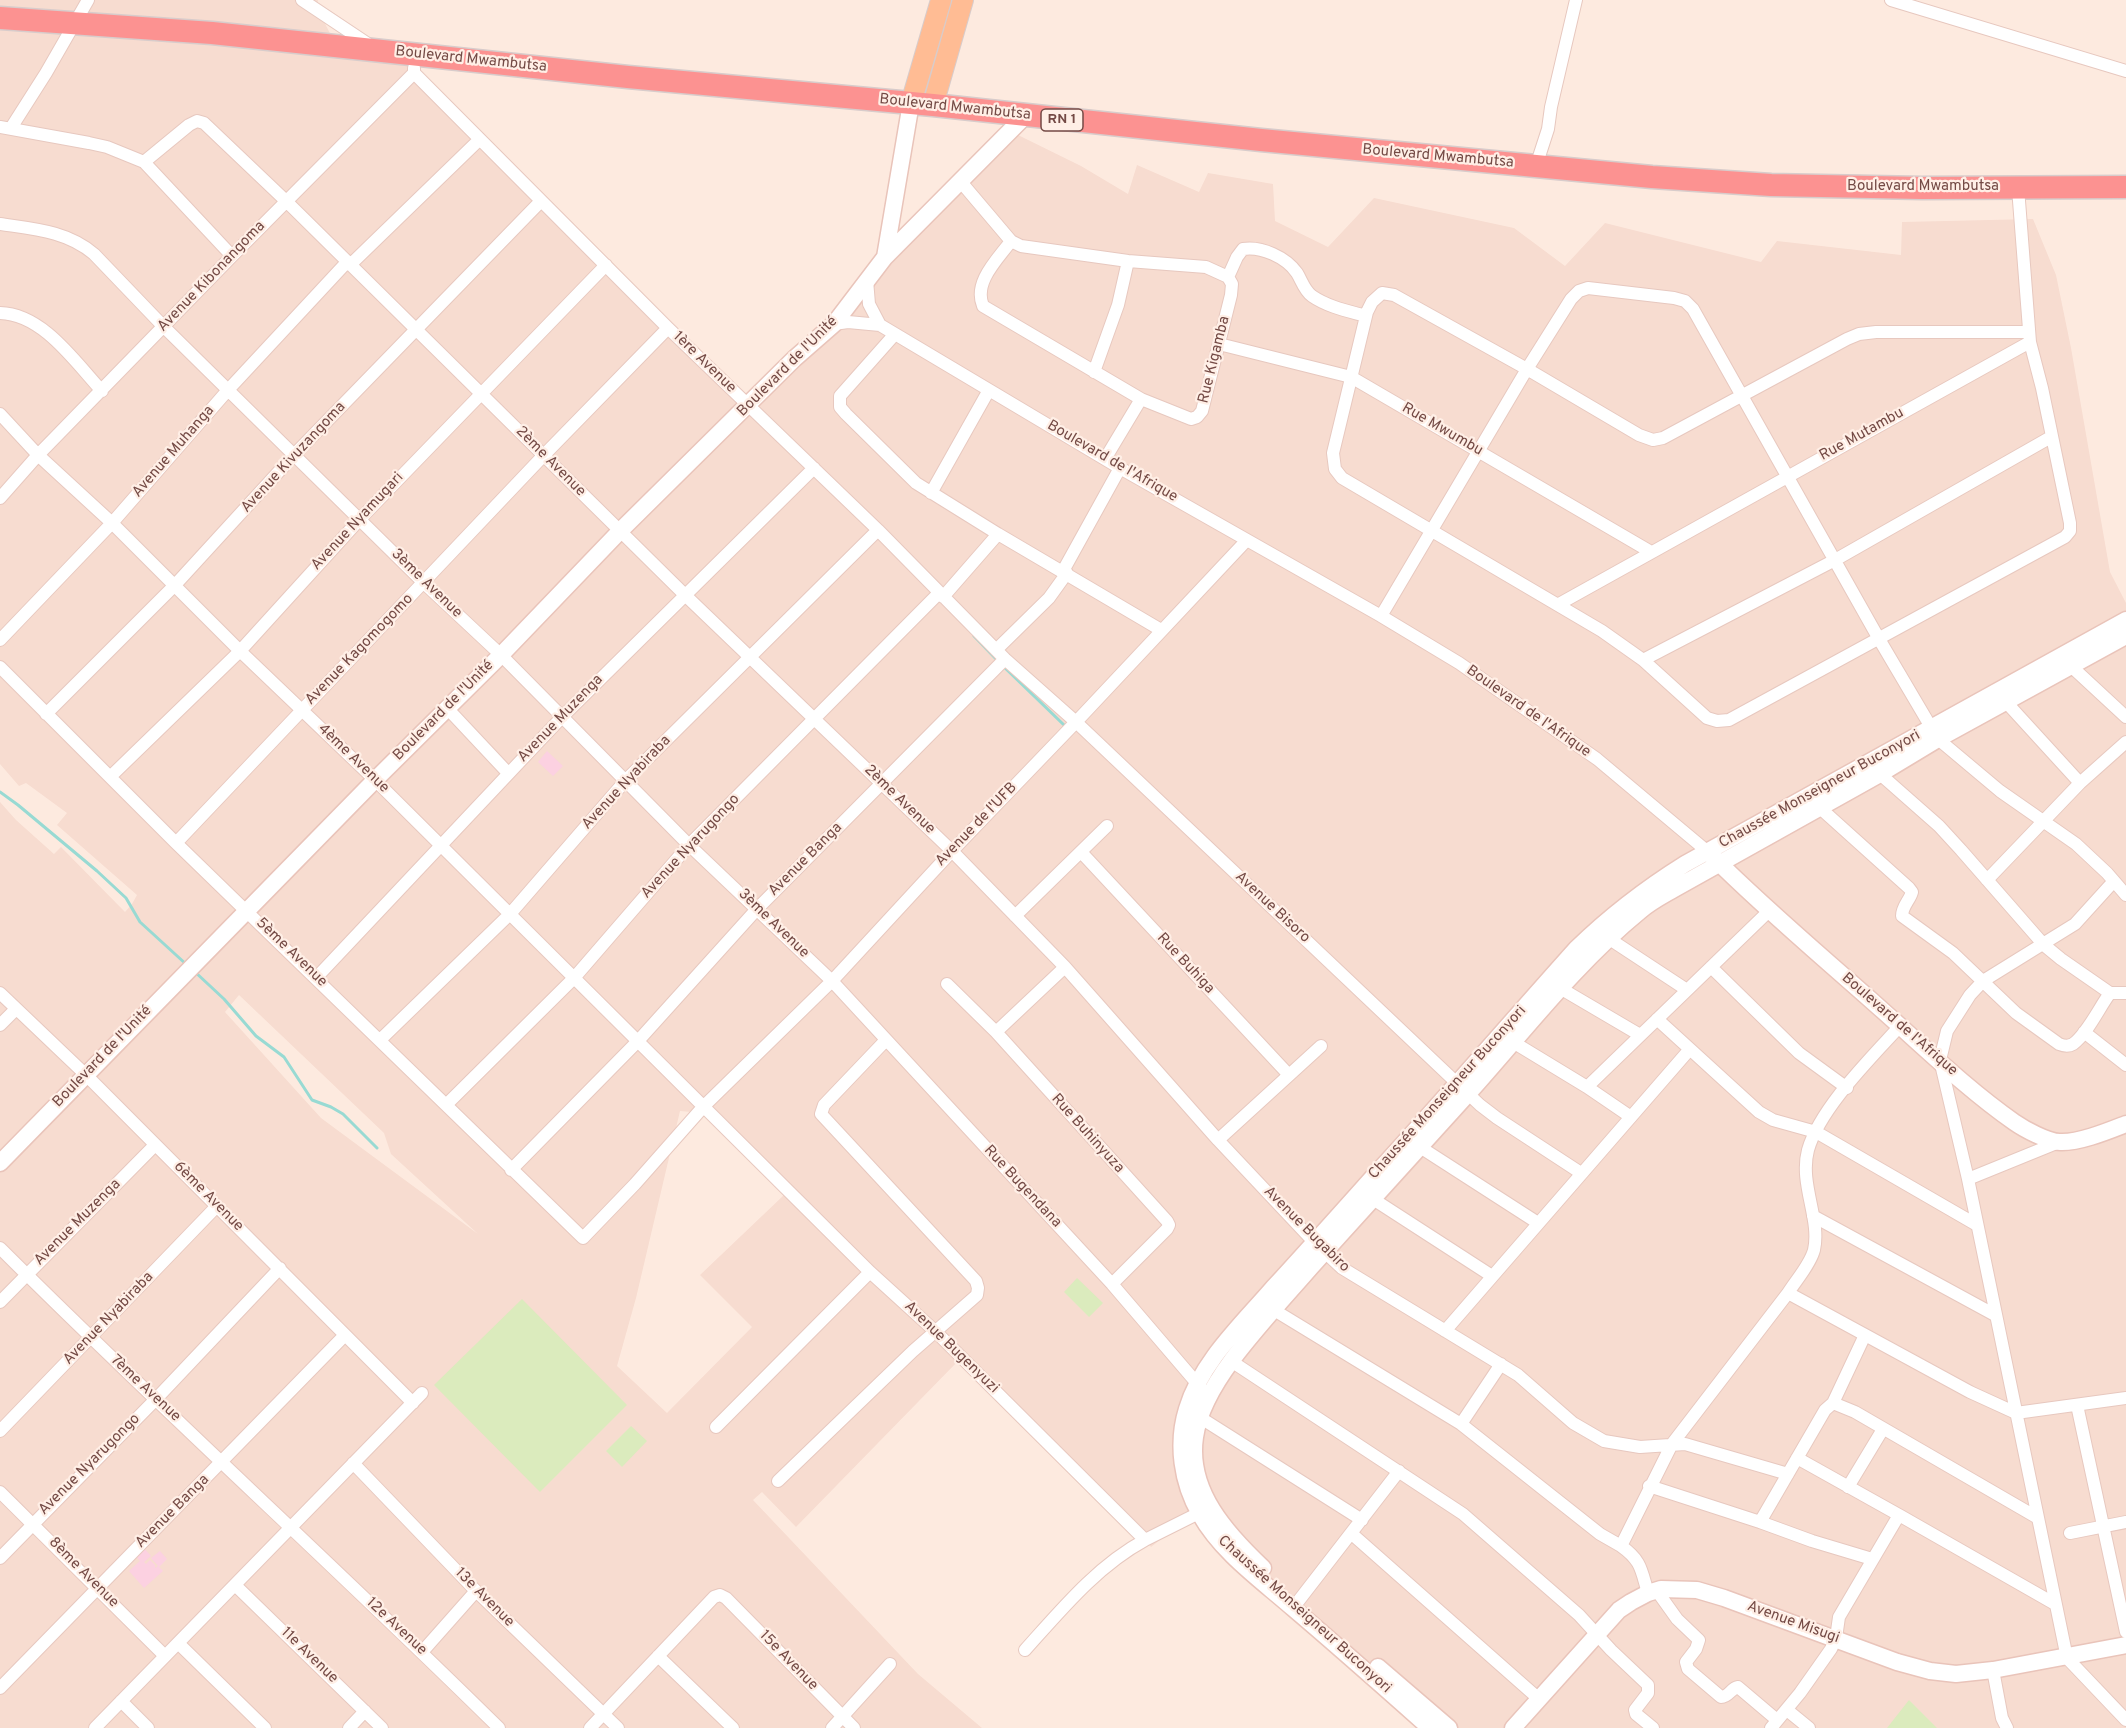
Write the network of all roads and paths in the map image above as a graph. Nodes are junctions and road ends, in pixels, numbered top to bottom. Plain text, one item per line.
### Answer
1 (88, 0) edge
2 (302, 0) edge
3 (941, 0) edge
4 (963, 0) edge
5 (1576, 0) edge
6 (1891, 0) edge
7 (319, 4) edge
8 (0, 18) edge
9 (74, 24) junction
10 (377, 50) junction
11 (414, 64) junction
12 (2126, 71) edge
13 (922, 104) junction
14 (1026, 116) junction
15 (5, 128) edge
16 (479, 140) junction
17 (144, 162) junction
18 (1536, 166) junction
19 (961, 182) junction
20 (2126, 187) edge
21 (2018, 188) junction
22 (286, 201) junction
23 (542, 201) junction
24 (0, 224) edge
25 (1011, 241) junction
26 (232, 256) junction
27 (885, 257) junction
28 (1128, 261) junction
29 (348, 264) junction
30 (606, 266) junction
31 (1228, 277) junction
32 (867, 280) junction
33 (0, 313) edge
34 (1366, 315) junction
35 (834, 324) junction
36 (880, 325) junction
37 (164, 327) junction
38 (668, 328) junction
39 (416, 330) junction
40 (895, 334) junction
41 (2029, 337) junction
42 (1219, 344) junction
43 (1527, 369) junction
44 (1094, 372) junction
45 (1351, 377) junction
46 (228, 390) junction
47 (989, 390) junction
48 (102, 391) junction
49 (480, 393) junction
50 (1742, 395) junction
51 (1141, 399) junction
52 (748, 406) junction
53 (0, 414) edge
54 (2051, 437) junction
55 (1478, 451) junction
56 (38, 455) junction
57 (294, 455) junction
58 (544, 455) junction
59 (1105, 459) junction
60 (814, 468) junction
61 (1120, 468) junction
62 (1788, 477) junction
63 (931, 493) junction
64 (0, 498) edge
65 (360, 519) junction
66 (112, 523) junction
67 (878, 530) junction
68 (1432, 530) junction
69 (620, 531) junction
70 (998, 534) junction
71 (1246, 541) junction
72 (1651, 552) junction
73 (1835, 560) junction
74 (1065, 572) junction
75 (424, 583) junction
76 (175, 585) junction
77 (685, 595) junction
78 (941, 595) junction
79 (1559, 604) junction
80 (1381, 616) junction
81 (2126, 620) edge
82 (1161, 630) junction
83 (2126, 636) edge
84 (0, 639) edge
85 (1879, 639) junction
86 (996, 650) junction
87 (240, 651) junction
88 (501, 655) junction
89 (750, 656) junction
90 (1005, 659) junction
91 (1643, 660) junction
92 (0, 667) edge
93 (2072, 667) junction
94 (2006, 702) junction
95 (447, 708) junction
96 (303, 710) junction
97 (46, 714) junction
98 (562, 717) junction
99 (2126, 717) edge
100 (814, 719) junction
101 (1076, 722) junction
102 (1935, 734) junction
103 (2126, 742) edge
104 (508, 773) junction
105 (1880, 774) junction
106 (110, 777) junction
107 (375, 780) junction
108 (626, 780) junction
109 (2080, 783) junction
110 (881, 784) junction
111 (1819, 807) junction
112 (2045, 821) junction
113 (1107, 826) dead end
114 (176, 843) junction
115 (689, 844) junction
116 (440, 845) junction
117 (952, 851) junction
118 (1081, 852) junction
119 (1713, 857) junction
120 (1987, 880) junction
121 (2114, 881) junction
122 (2126, 895) edge
123 (757, 909) junction
124 (1770, 910) junction
125 (247, 911) junction
126 (510, 914) junction
127 (1015, 916) junction
128 (1608, 938) junction
129 (2044, 945) junction
130 (1065, 967) junction
131 (1711, 967) junction
132 (316, 978) junction
133 (574, 978) junction
134 (832, 981) junction
135 (1983, 981) junction
136 (947, 984) dead end
137 (1560, 988) junction
138 (1688, 990) junction
139 (0, 993) edge
140 (2110, 993) junction
141 (2126, 993) edge
142 (16, 1009) junction
143 (1657, 1019) junction
144 (0, 1025) edge
145 (1900, 1026) junction
146 (996, 1032) junction
147 (2084, 1032) junction
148 (1641, 1035) junction
149 (380, 1040) junction
150 (886, 1040) junction
151 (638, 1041) junction
152 (1514, 1042) junction
153 (1321, 1046) dead end
154 (1690, 1049) junction
155 (1940, 1060) junction
156 (2126, 1065) edge
157 (86, 1075) junction
158 (1289, 1075) junction
159 (1587, 1087) junction
160 (1462, 1088) junction
161 (1847, 1088) junction
162 (446, 1105) junction
163 (704, 1106) junction
164 (1631, 1117) junction
165 (2126, 1124) edge
166 (1816, 1132) junction
167 (1218, 1140) junction
168 (2059, 1142) junction
169 (155, 1145) junction
170 (1420, 1147) junction
171 (0, 1163) edge
172 (511, 1170) junction
173 (1581, 1173) junction
174 (1968, 1179) junction
175 (1373, 1199) junction
176 (217, 1206) junction
177 (1812, 1216) junction
178 (1538, 1223) junction
179 (1977, 1225) junction
180 (583, 1238) joint
181 (1319, 1247) junction
182 (0, 1248) edge
183 (280, 1268) junction
184 (870, 1272) junction
185 (27, 1275) junction
186 (1492, 1276) junction
187 (1112, 1284) junction
188 (1788, 1293) junction
189 (0, 1302) edge
190 (1274, 1310) junction
191 (1995, 1315) junction
192 (1445, 1331) junction
193 (936, 1332) junction
194 (345, 1335) junction
195 (1865, 1335) junction
196 (90, 1338) junction
197 (1231, 1361) junction
198 (1501, 1364) junction
199 (1203, 1389) junction
200 (422, 1393) dead end
201 (2126, 1398) edge
202 (156, 1399) junction
203 (413, 1403) junction
204 (1833, 1403) junction
205 (2077, 1405) junction
206 (1193, 1413) junction
207 (2016, 1413) junction
208 (1461, 1424) junction
209 (717, 1427) dead end
210 (1882, 1429) junction
211 (0, 1431) edge
212 (1672, 1444) junction
213 (1797, 1458) junction
214 (222, 1463) junction
215 (353, 1463) junction
216 (1399, 1471) junction
217 (1788, 1474) junction
218 (778, 1481) dead end
219 (1649, 1486) junction
220 (1848, 1486) junction
221 (0, 1492) edge
222 (1205, 1510) junction
223 (1899, 1515) junction
224 (2038, 1518) junction
225 (1362, 1520) junction
226 (1760, 1521) junction
227 (2126, 1522) edge
228 (33, 1524) junction
229 (2103, 1527) junction
230 (291, 1528) junction
231 (2070, 1533) dead end
232 (1352, 1534) junction
233 (1145, 1540) junction
234 (1621, 1546) junction
235 (0, 1558) edge
236 (1872, 1559) junction
237 (235, 1585) junction
238 (98, 1588) junction
239 (476, 1591) junction
240 (1652, 1592) junction
241 (1296, 1604) junction
242 (2055, 1604) junction
243 (2126, 1632) edge
244 (1597, 1634) junction
245 (1836, 1638) junction
246 (178, 1643) junction
247 (2126, 1646) edge
248 (1025, 1650) dead end
249 (422, 1652) junction
250 (165, 1656) junction
251 (658, 1656) junction
252 (2067, 1658) junction
253 (890, 1664) dead end
254 (1993, 1671) junction
255 (0, 1688) edge
256 (1539, 1699) junction
257 (121, 1701) junction
258 (1787, 1710) junction
259 (365, 1711) junction
260 (604, 1714) junction
261 (843, 1717) junction
262 (2126, 1720) edge
263 (1774, 1724) edge
264 (96, 1728) edge
265 (148, 1728) edge
266 (265, 1728) edge
267 (349, 1728) edge
268 (382, 1728) edge
269 (499, 1728) edge
270 (590, 1728) edge
271 (618, 1728) edge
272 (733, 1728) edge
273 (832, 1728) edge
274 (854, 1728) edge
275 (1430, 1728) edge
276 (1449, 1728) edge
277 (1513, 1728) edge
278 (1653, 1728) edge
279 (1809, 1728) edge
280 (2007, 1728) edge

1 - 9 street
2 - 7 street
3 - 13 main road
4 - 13 main road
5 - 18 street
6 - 12 street
7 - 10 street
8 - 9 highway, Boulevard Mwambutsa / RN 1
9 - 10 highway, Boulevard Mwambutsa / RN 1
9 - 15 street
10 - 11 highway, Boulevard Mwambutsa / RN 1
11 - 13 highway, Boulevard Mwambutsa / RN 1
11 - 16 street, 1ère Avenue
11 - 22 street, Avenue Kibonangoma
13 - 14 highway, Boulevard Mwambutsa / RN 1
13 - 27 street, Boulevard de l'Unité
14 - 18 highway, Boulevard Mwambutsa / RN 1
14 - 19 street, Boulevard de l'Unité
15 - 17 street
16 - 23 street, 1ère Avenue
16 - 29 street, Avenue Muhanga
17 - 22 street, 2ème Avenue
17 - 26 street
18 - 21 highway, Boulevard Mwambutsa / RN 1
19 - 25 street
19 - 27 street, Boulevard de l'Unité
20 - 21 highway, Boulevard Mwambutsa / RN 1
21 - 41 street
22 - 26 street, Avenue Kibonangoma
22 - 29 street, 2ème Avenue
23 - 30 street, 1ère Avenue
23 - 39 street, Avenue Kivuzangoma
24 - 37 street, 3ème Avenue
25 - 28 street
25 - 44 street
26 - 37 street, Avenue Kibonangoma
27 - 32 street, Boulevard de l'Unité
28 - 31 street
28 - 44 street
29 - 39 street, 2ème Avenue
29 - 46 street, Avenue Muhanga
30 - 38 street, 1ère Avenue
30 - 49 street, Avenue Nyamugari
31 - 34 street
31 - 42 street, Rue Kigamba
32 - 35 street, Boulevard de l'Unité
32 - 36 street
33 - 48 street
34 - 43 street
34 - 45 street
35 - 36 street, Boulevard de l'Afrique
35 - 52 street, Boulevard de l'Unité
36 - 40 street, Boulevard de l'Afrique
37 - 46 street, 3ème Avenue
37 - 48 street, Avenue Kibonangoma
38 - 52 street, 1ère Avenue
38 - 58 street, Avenue Kagomogomo
39 - 49 street, 2ème Avenue
39 - 57 street, Avenue Kivuzangoma
40 - 47 street, Boulevard de l'Afrique
40 - 63 street
41 - 50 street
41 - 54 street
41 - 62 street, Rue Mutambu
42 - 45 street, Rue Mwumbu
42 - 51 street, Rue Kigamba
43 - 50 street
43 - 50 street
43 - 55 street
44 - 51 street
45 - 55 street, Rue Mwumbu
45 - 68 street
46 - 57 street, 3ème Avenue
46 - 66 street, Avenue Muhanga
47 - 59 street, Boulevard de l'Afrique
47 - 63 street
48 - 56 street, Avenue Kibonangoma
49 - 58 street, 2ème Avenue
49 - 65 street, Avenue Nyamugari
50 - 62 street
51 - 59 street
52 - 60 street, 1ère Avenue
52 - 69 street, Boulevard de l'Unité
53 - 56 street, 4ème Avenue
54 - 73 street
54 - 85 street
55 - 68 street
55 - 72 street, Rue Mwumbu
56 - 64 street, Avenue Kibonangoma
56 - 66 street, 4ème Avenue
57 - 65 street, 3ème Avenue
57 - 76 street, Avenue Kivuzangoma
58 - 69 street, 2ème Avenue
58 - 75 street, Avenue Kagomogomo
59 - 61 street, Boulevard de l'Afrique
60 - 67 street, 1ère Avenue
60 - 77 street, Avenue Muzenga
61 - 71 street, Boulevard de l'Afrique
61 - 74 street
62 - 72 street, Rue Mutambu
62 - 73 street
63 - 70 street
65 - 75 street, 3ème Avenue
65 - 87 street, Avenue Nyamugari
66 - 76 street, 4ème Avenue
66 - 84 street, Avenue Muhanga
67 - 78 street, 1ère Avenue
67 - 89 street, Avenue Nyabiraba
68 - 79 street
68 - 80 street
69 - 77 street, 2ème Avenue
69 - 88 street, Boulevard de l'Unité
70 - 74 street
70 - 78 street, Avenue Nyarugongo
71 - 80 street, Boulevard de l'Afrique
71 - 82 street, Avenue de l'UFB
72 - 79 street, Rue Mutambu
73 - 85 street
73 - 91 street
74 - 82 street
74 - 86 street
75 - 88 street, 3ème Avenue
75 - 96 street, Avenue Kagomogomo
76 - 87 street, 4ème Avenue
76 - 97 street, Avenue Kivuzangoma
77 - 89 street, 2ème Avenue
77 - 98 street, Avenue Muzenga
78 - 86 street, 1ère Avenue
78 - 100 street, Avenue Nyarugongo
79 - 91 street
80 - 119 street, Boulevard de l'Afrique
81 - 102 street, Chaussée Monseigneur Buconyori
82 - 101 street, Avenue de l'UFB
83 - 93 street, Chaussée Monseigneur Buconyori
85 - 91 street
85 - 102 street
86 - 90 street, 1ère Avenue
87 - 96 street, 4ème Avenue
87 - 106 street, Avenue Nyamugari
88 - 95 street, Boulevard de l'Unité
88 - 98 street, 3ème Avenue
89 - 100 street, 2ème Avenue
89 - 108 street, Avenue Nyabiraba
90 - 101 street, 1ère Avenue
90 - 110 street, Avenue Banga
92 - 97 street, 5ème Avenue
93 - 94 street, Chaussée Monseigneur Buconyori
93 - 99 street
94 - 102 street, Chaussée Monseigneur Buconyori
94 - 109 street
95 - 104 street
95 - 107 street, Boulevard de l'Unité
96 - 107 street, 4ème Avenue
96 - 114 street, Avenue Kagomogomo
97 - 106 street, 5ème Avenue
98 - 104 street, Avenue Muzenga
98 - 108 street, 3ème Avenue
100 - 110 street, 2ème Avenue
100 - 115 street, Avenue Nyarugongo
101 - 117 street, Avenue de l'UFB
101 - 160 street, Avenue Bisoro
102 - 105 street, Chaussée Monseigneur Buconyori
102 - 112 street
102 - 119 street, Chaussée Monseigneur Buconyori
103 - 109 street
104 - 116 street, Avenue Muzenga
105 - 111 street, Chaussée Monseigneur Buconyori
105 - 120 street
106 - 114 street, 5ème Avenue
107 - 116 street, 4ème Avenue
107 - 125 street, Boulevard de l'Unité
108 - 115 street, 3ème Avenue
108 - 126 street, Avenue Nyabiraba
109 - 112 street
110 - 117 street, 2ème Avenue
110 - 123 street, Avenue Banga
111 - 119 street, Chaussée Monseigneur Buconyori
111 - 135 street
112 - 120 street
112 - 121 street
113 - 118 street
114 - 125 street, 5ème Avenue
115 - 123 street, 3ème Avenue
115 - 133 street, Avenue Nyarugongo
116 - 126 street, 4ème Avenue
116 - 132 street, Avenue Muzenga
117 - 127 street, Avenue Bugabiro
117 - 134 street, Avenue de l'UFB
118 - 127 street
118 - 158 street, Rue Buhiga
119 - 124 street, Boulevard de l'Afrique
119 - 128 street, Chaussée Monseigneur Buconyori
119 - 160 street, Chaussée Monseigneur Buconyori
120 - 129 street
121 - 122 street
121 - 129 street
123 - 134 street, 3ème Avenue
123 - 151 street, Avenue Banga
124 - 131 street
124 - 145 street, Boulevard de l'Afrique
125 - 132 street, 5ème Avenue
125 - 157 street, Boulevard de l'Unité
126 - 133 street, 4ème Avenue
126 - 149 street, Avenue Nyabiraba
127 - 130 street, Avenue Bugabiro
128 - 137 street, Chaussée Monseigneur Buconyori
128 - 138 street
129 - 135 street
129 - 140 street
130 - 146 street
130 - 167 street, Avenue Bugabiro
131 - 138 street
131 - 161 street
132 - 149 street, 5ème Avenue
133 - 151 street, 4ème Avenue
133 - 162 street, Avenue Nyarugongo
134 - 150 street, Rue Bugendana
134 - 163 street, Avenue de l'UFB
135 - 147 street
135 - 155 street
136 - 146 street, Rue Buhinyuza
137 - 148 street
137 - 152 street, Chaussée Monseigneur Buconyori
138 - 143 street
139 - 142 street, 6ème Avenue
140 - 141 street
140 - 147 street
142 - 144 street
142 - 157 street, 6ème Avenue
143 - 148 street
143 - 154 street
145 - 155 street, Boulevard de l'Afrique
145 - 161 street
146 - 187 street, Rue Buhinyuza
147 - 156 street
148 - 159 street
149 - 162 street, 5ème Avenue
150 - 187 street, Rue Bugendana
150 - 193 street
151 - 163 street, 4ème Avenue
151 - 172 street, Avenue Banga
152 - 159 street
152 - 160 street, Chaussée Monseigneur Buconyori
153 - 158 street
154 - 164 street
154 - 166 street
155 - 168 street, Boulevard de l'Afrique
155 - 174 street
157 - 169 street, 6ème Avenue
157 - 171 street, Boulevard de l'Unité
158 - 167 street
159 - 164 street
160 - 170 street, Chaussée Monseigneur Buconyori
160 - 173 street, Avenue Bisoro
160 - 181 street, Chaussée Monseigneur Buconyori
161 - 166 street
162 - 172 street, 5ème Avenue
163 - 180 street, Avenue de l'UFB
163 - 184 street, Avenue Bugenyuzi
164 - 173 street
165 - 168 street
166 - 177 street
166 - 179 street
167 - 181 street, Avenue Bugabiro
168 - 174 street
169 - 176 street, 6ème Avenue
169 - 185 street, Avenue Muzenga
170 - 175 street, Chaussée Monseigneur Buconyori
170 - 178 street
172 - 180 street, 5ème Avenue
173 - 178 street
174 - 179 street
175 - 181 street, Chaussée Monseigneur Buconyori
175 - 186 street
176 - 183 street, 6ème Avenue
176 - 196 street, Avenue Nyabiraba
177 - 188 street
177 - 191 street
178 - 186 street
179 - 191 street
181 - 190 street, Chaussée Monseigneur Buconyori
181 - 192 street, Avenue Bugabiro
181 - 199 street, Chaussée Monseigneur Buconyori
182 - 185 street, 7ème Avenue
183 - 194 street, 6ème Avenue
183 - 202 street, Avenue Nyarugongo
184 - 193 street, Avenue Bugenyuzi
184 - 209 street
185 - 189 street, Avenue Muzenga
185 - 196 street, 7ème Avenue
186 - 192 street
187 - 199 street, Rue Bugendana
188 - 195 street
188 - 212 street
190 - 197 street, Chaussée Monseigneur Buconyori
190 - 208 street
191 - 207 street
192 - 198 street, Avenue Bugabiro
193 - 218 street
193 - 233 street, Avenue Bugenyuzi
194 - 203 street, 6ème Avenue
194 - 214 street, Avenue Banga
195 - 204 street
195 - 207 street
196 - 202 street, 7ème Avenue
196 - 211 street, Avenue Nyabiraba
197 - 199 street, Chaussée Monseigneur Buconyori
197 - 216 street
198 - 208 street
198 - 212 street, Avenue Bugabiro
199 - 206 street, Chaussée Monseigneur Buconyori
200 - 203 street
201 - 205 street
202 - 214 street, 7ème Avenue
202 - 228 street, Avenue Nyarugongo
203 - 215 street
204 - 210 street
204 - 213 street
205 - 207 street
205 - 229 street
206 - 222 street, Chaussée Monseigneur Buconyori
206 - 225 street
207 - 224 street
208 - 234 street
210 - 220 street
210 - 224 street
212 - 217 street, Avenue Bugabiro
212 - 219 street
213 - 217 street
213 - 220 street
214 - 230 street, 7ème Avenue
214 - 238 street, Avenue Banga
215 - 230 street
215 - 239 street, 13e Avenue
216 - 225 street
216 - 244 street
217 - 226 street
219 - 226 street
219 - 234 street
220 - 223 street
221 - 228 street, 8ème Avenue
222 - 233 street
222 - 241 street, Chaussée Monseigneur Buconyori
223 - 236 street
223 - 242 street
224 - 242 street
225 - 232 street
226 - 236 street
227 - 229 street
228 - 235 street, Avenue Nyarugongo
228 - 238 street, 8ème Avenue
229 - 231 street
229 - 243 street
230 - 237 street
230 - 249 street, 12e Avenue
232 - 241 street
232 - 256 street
233 - 248 street
234 - 240 street
236 - 245 street
237 - 246 street
237 - 259 street, 11e Avenue
238 - 250 street, 8ème Avenue
238 - 255 street, Avenue Banga
239 - 249 street
239 - 260 street, 13e Avenue
240 - 244 street
240 - 245 street, Avenue Misugi
240 - 263 street
241 - 275 street, Chaussée Monseigneur Buconyori
241 - 276 street, Chaussée Monseigneur Buconyori
242 - 252 street
244 - 256 street
244 - 278 street
245 - 254 street, Avenue Misugi
245 - 258 street
246 - 250 street
246 - 266 street
247 - 252 street, Avenue Misugi
249 - 269 street, 12e Avenue
250 - 257 street
251 - 260 street
251 - 261 street, 15e Avenue
251 - 272 street
252 - 254 street, Avenue Misugi
252 - 262 street
253 - 261 street
254 - 280 street
256 - 277 street
257 - 264 street
257 - 265 street
258 - 263 street
258 - 279 street
259 - 267 street
259 - 268 street, 11e Avenue
260 - 270 street
260 - 271 street, 13e Avenue
261 - 273 street
261 - 274 street, 15e Avenue

